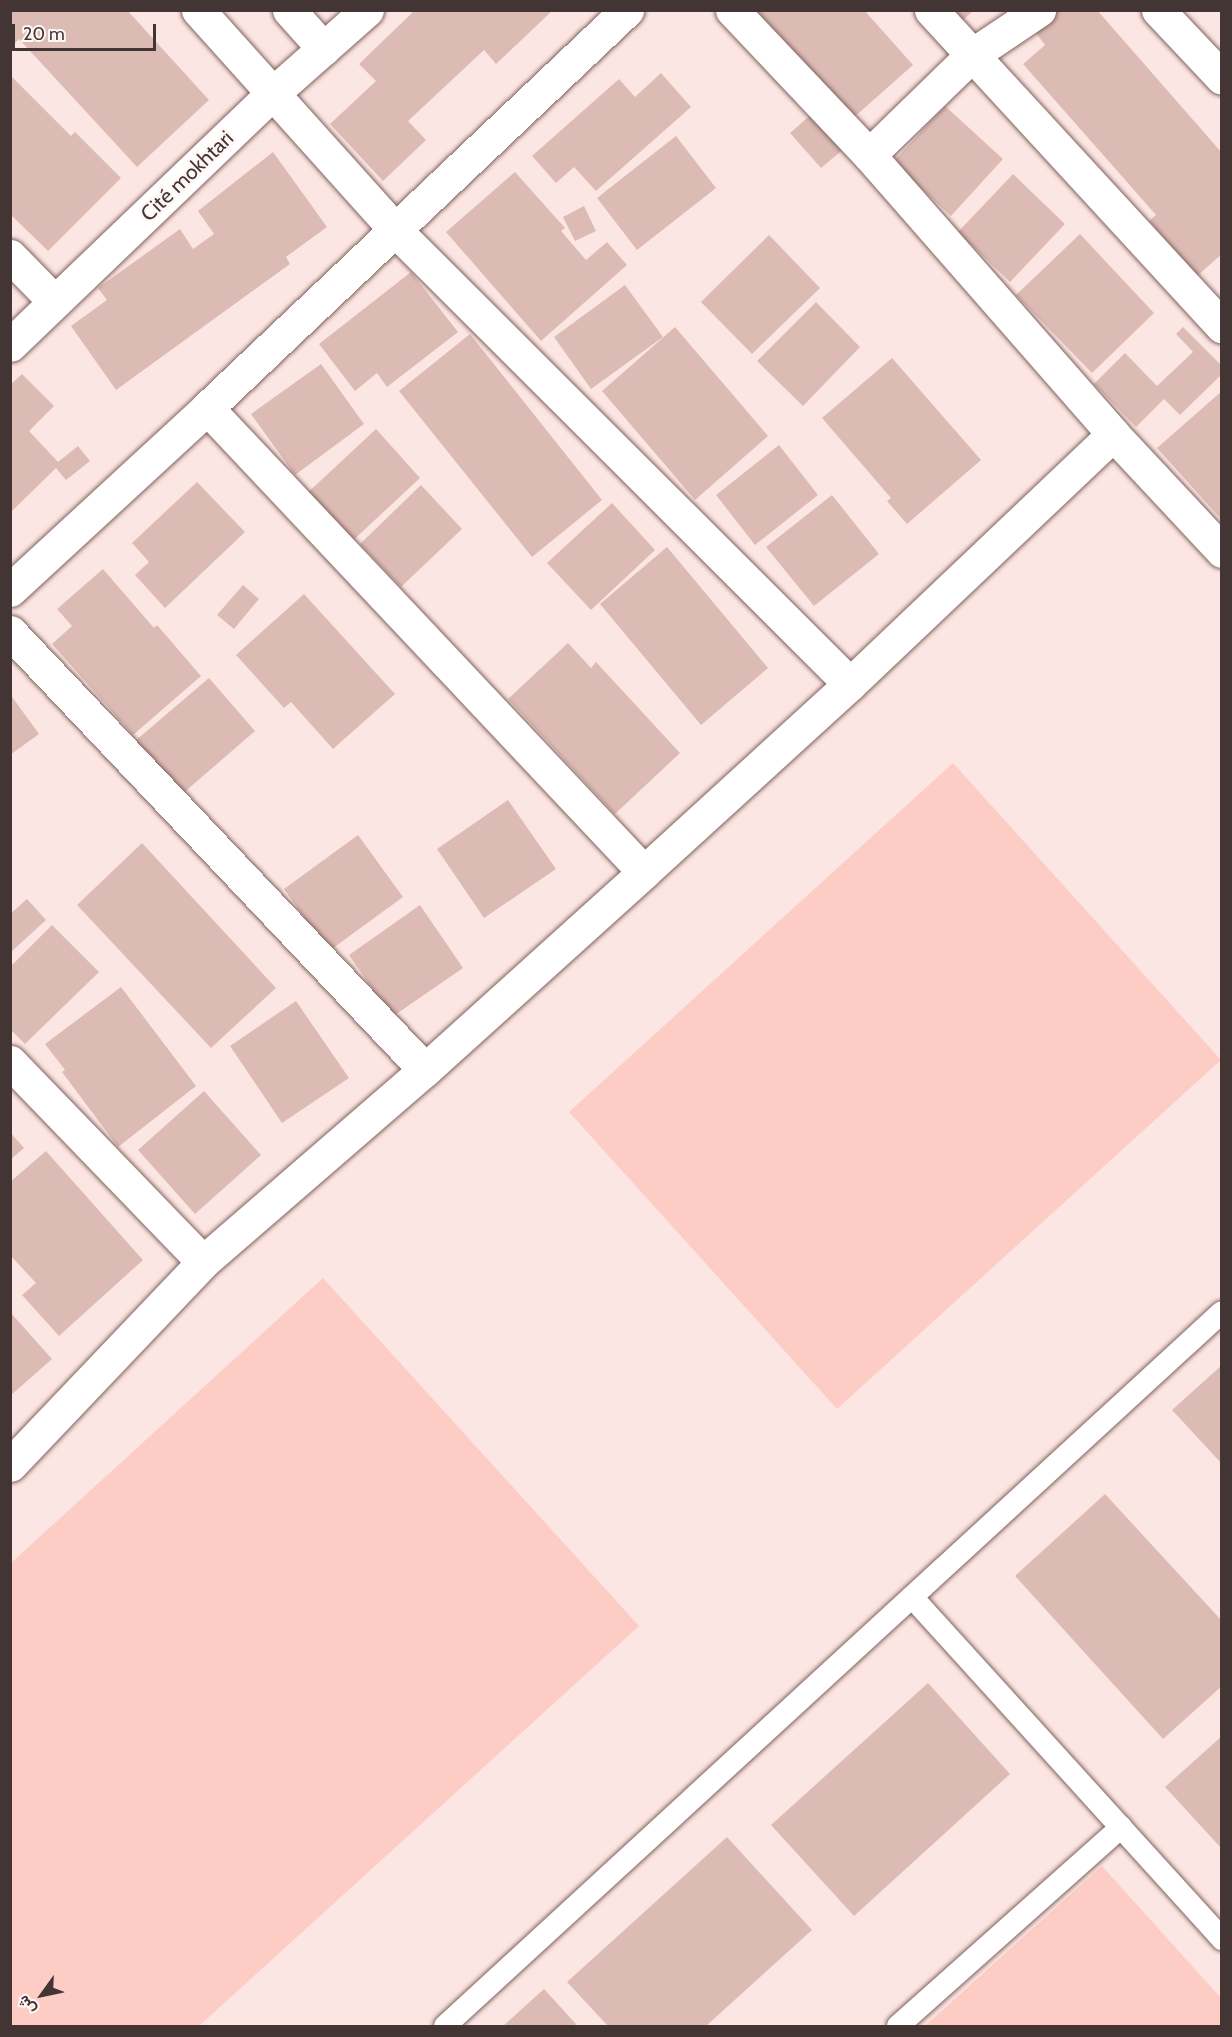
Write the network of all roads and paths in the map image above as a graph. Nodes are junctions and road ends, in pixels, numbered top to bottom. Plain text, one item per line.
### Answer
1 (198, 10) edge
2 (289, 10) edge
3 (367, 10) edge
4 (627, 10) edge
5 (732, 10) edge
6 (931, 10) edge
7 (1039, 10) edge
8 (1158, 10) edge
9 (324, 49) junction
10 (972, 55) junction
11 (1221, 78) edge
12 (271, 95) junction
13 (868, 155) junction
14 (396, 231) junction
15 (10, 256) edge
16 (55, 302) junction
17 (1221, 327) edge
18 (10, 345) edge
19 (207, 408) junction
20 (1113, 434) junction
21 (1221, 551) edge
22 (10, 590) edge
23 (10, 632) edge
24 (850, 684) junction
25 (644, 872) junction
26 (10, 1062) edge
27 (425, 1070) junction
28 (203, 1262) junction
29 (1221, 1312) edge
30 (10, 1465) edge
31 (912, 1597) junction
32 (1121, 1827) junction
33 (1221, 1939) edge
34 (445, 2026) edge
35 (898, 2026) edge

1 - 12 street
2 - 9 street
3 - 9 street, Cité mokhtari
4 - 14 street
5 - 13 street
6 - 10 street
7 - 10 street
8 - 11 street
9 - 12 street, Cité mokhtari
10 - 13 street
10 - 17 street
12 - 14 street
12 - 16 street, Cité mokhtari
13 - 20 street
14 - 19 street
14 - 24 street
15 - 16 street
16 - 18 street, Cité mokhtari
19 - 22 street
19 - 25 street
20 - 21 street
20 - 24 street
23 - 27 street
24 - 25 street
25 - 27 street
26 - 28 street
27 - 28 street
28 - 30 street
29 - 31 lane
31 - 32 lane
31 - 34 lane
32 - 33 lane
32 - 35 lane

